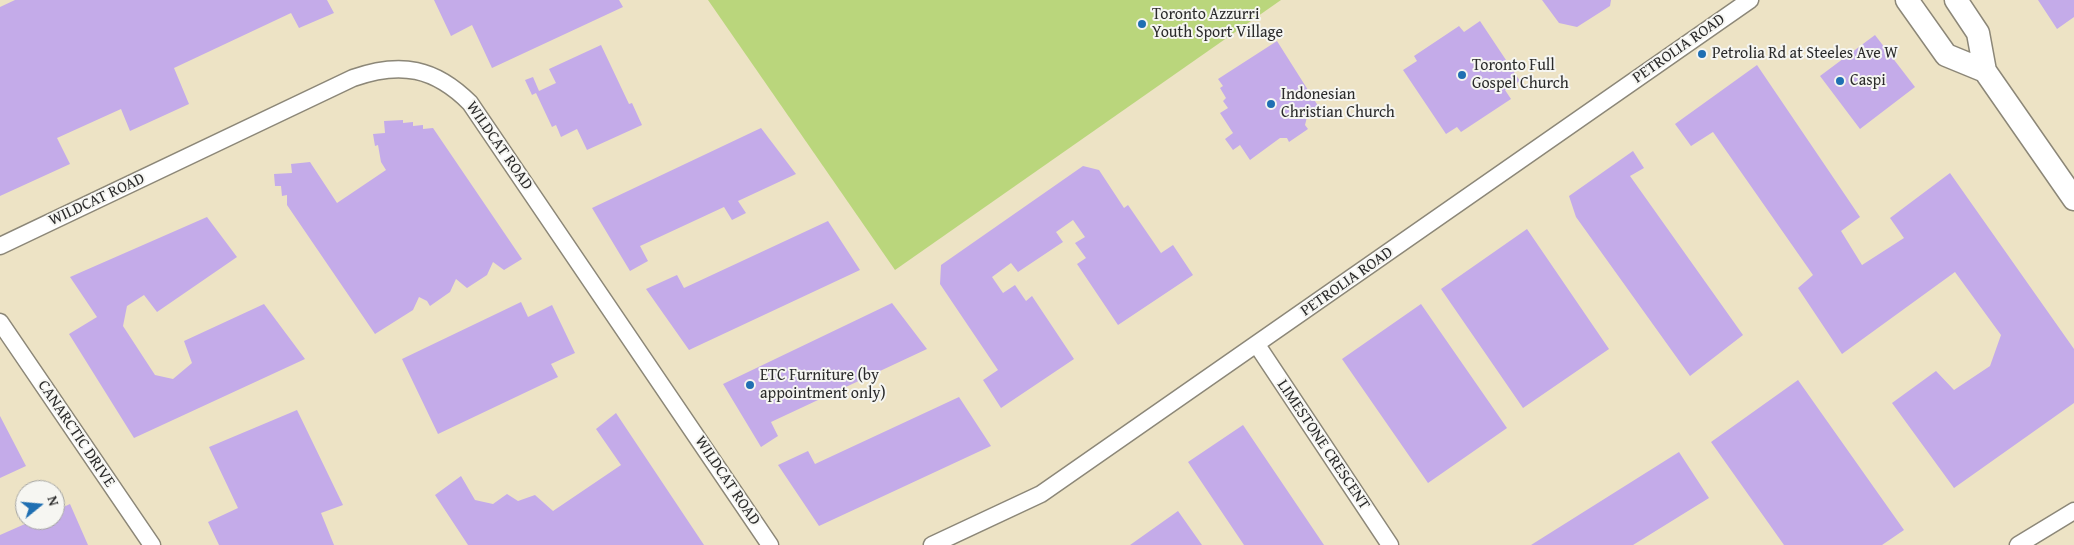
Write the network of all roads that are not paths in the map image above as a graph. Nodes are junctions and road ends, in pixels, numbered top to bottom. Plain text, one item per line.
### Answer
1 (1750, 0) edge
2 (1907, 0) edge
3 (1956, 0) edge
4 (1985, 71) junction
5 (2074, 199) edge
6 (0, 246) edge
7 (0, 322) edge
8 (1257, 345) junction
9 (2074, 510) edge
10 (152, 545) edge
11 (770, 545) edge
12 (932, 545) edge
13 (1390, 545) edge
14 (2018, 545) edge

1 - 8 street, PETROLIA ROAD
2 - 4 main road
3 - 4 main road
4 - 5 main road
6 - 11 street, WILDCAT ROAD
7 - 10 street, CANARCTIC DRIVE
8 - 12 street, PETROLIA ROAD
8 - 13 street, LIMESTONE CRESCENT
9 - 14 street

